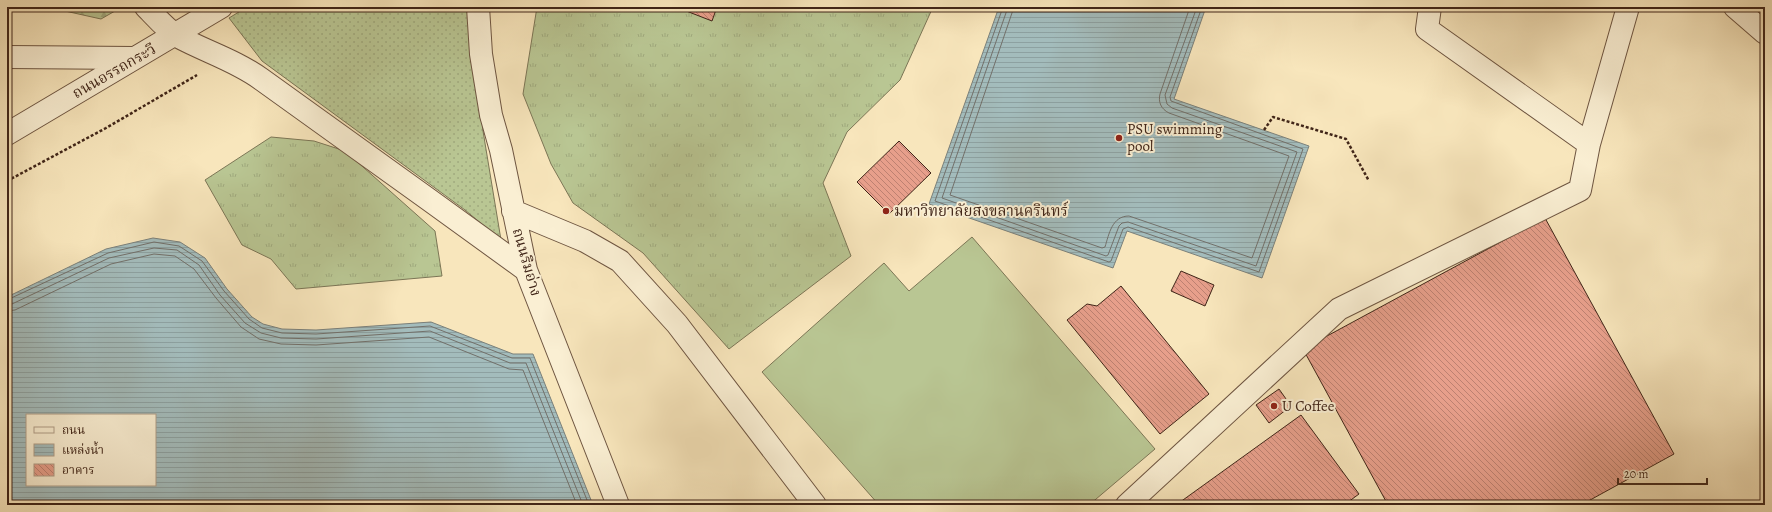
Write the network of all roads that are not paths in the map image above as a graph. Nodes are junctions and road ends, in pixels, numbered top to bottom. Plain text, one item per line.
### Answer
1 (146, 7) edge
2 (221, 7) edge
3 (478, 7) edge
4 (1430, 7) edge
5 (1628, 7) edge
6 (1735, 7) edge
7 (1765, 33) edge
8 (176, 35) junction
9 (7, 57) edge
10 (135, 58) junction
11 (7, 134) edge
12 (1589, 144) junction
13 (513, 212) junction
14 (526, 270) junction
15 (618, 505) edge
16 (815, 505) edge
17 (1127, 505) edge

1 - 8 street
2 - 8 street, ถนนอรรถกระวี
3 - 13 street, ถนนริมอ่าง
4 - 12 street
5 - 12 street
6 - 7 street
8 - 10 street, ถนนอรรถกระวี
8 - 14 street
9 - 10 street
10 - 11 street, ถนนอรรถกระวี
12 - 17 street
13 - 14 street, ถนนริมอ่าง
13 - 16 street
14 - 15 street, ถนนริมอ่าง

